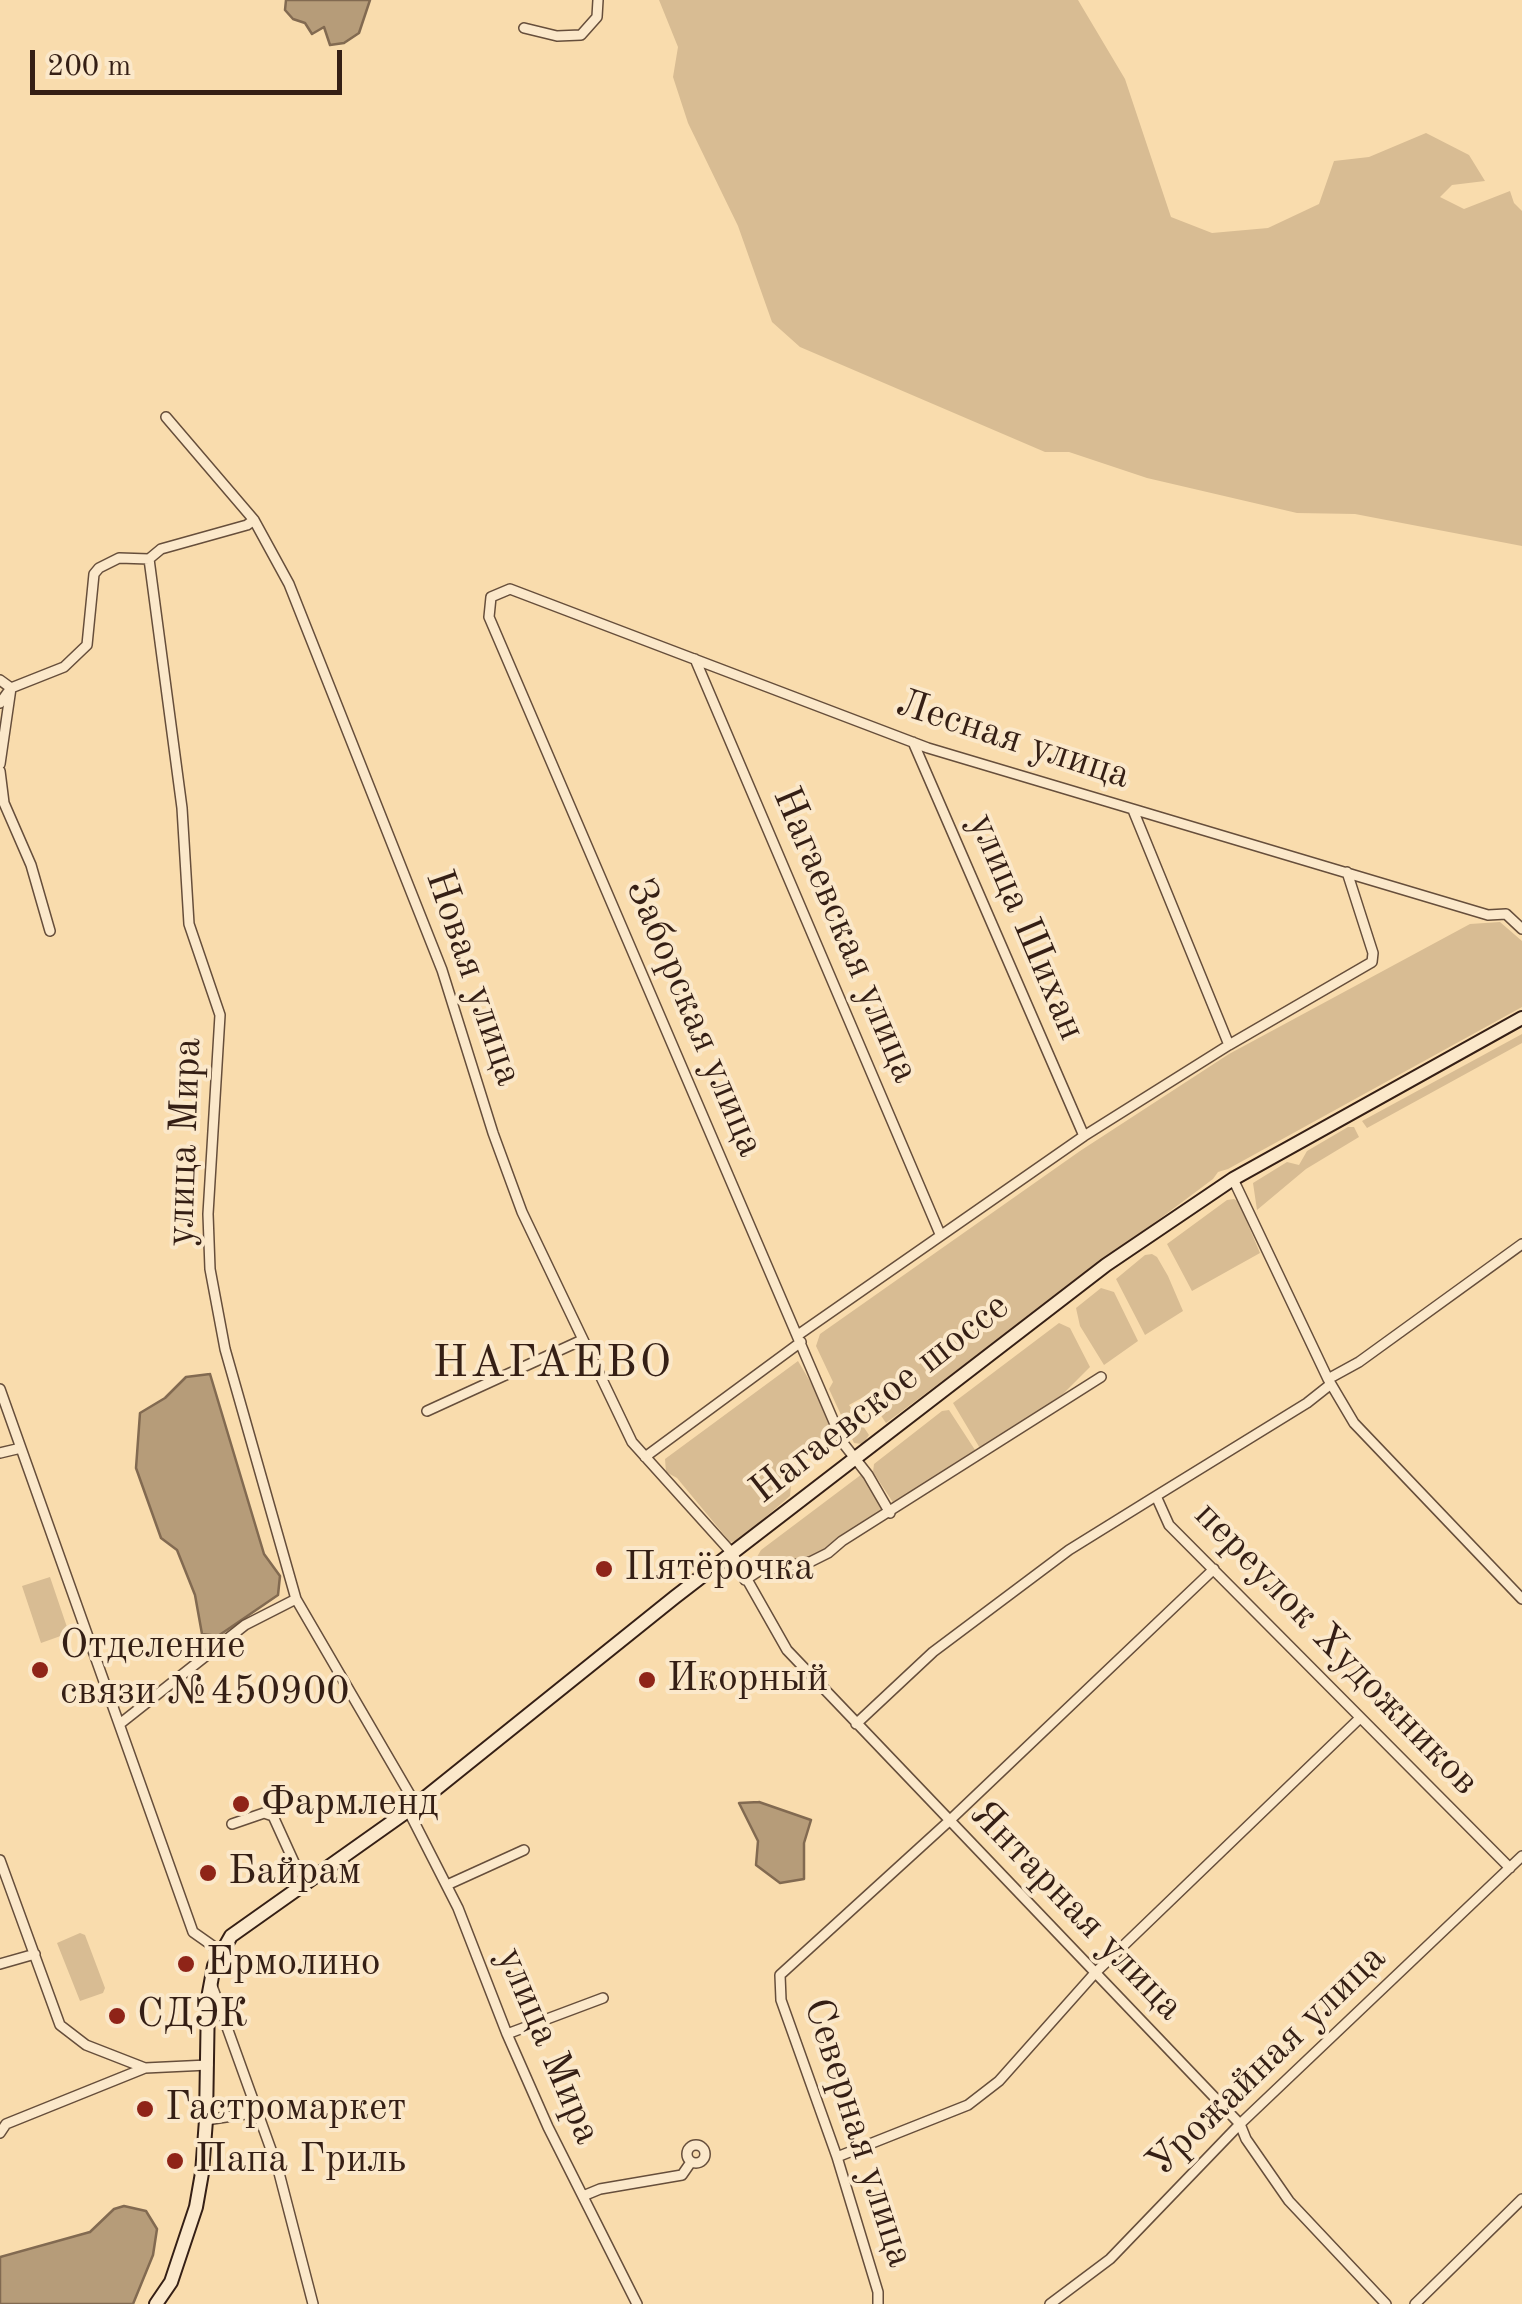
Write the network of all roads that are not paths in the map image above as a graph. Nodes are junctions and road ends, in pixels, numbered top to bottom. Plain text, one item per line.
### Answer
1 (598, 0) edge
2 (524, 28) dead end
3 (166, 417) dead end
4 (254, 520) junction
5 (149, 559) junction
6 (491, 597) joint
7 (694, 659) junction
8 (0, 680) edge
9 (12, 688) junction
10 (0, 704) edge
11 (913, 742) junction
12 (0, 767) edge
13 (1133, 810) junction
14 (1347, 872) junction
15 (1522, 929) edge
16 (50, 931) dead end
17 (1522, 1018) edge
18 (1229, 1045) junction
19 (1084, 1136) junction
20 (1232, 1179) junction
21 (940, 1234) junction
22 (1522, 1244) edge
23 (800, 1339) junction
24 (582, 1340) junction
25 (1101, 1378) dead end
26 (1330, 1381) junction
27 (0, 1389) edge
28 (427, 1411) dead end
29 (20, 1448) junction
30 (0, 1454) edge
31 (645, 1458) junction
32 (856, 1458) junction
33 (1156, 1496) junction
34 (890, 1513) junction
35 (732, 1554) junction
36 (1214, 1569) junction
37 (745, 1580) junction
38 (1522, 1599) edge
39 (296, 1600) junction
40 (1360, 1718) junction
41 (121, 1722) junction
42 (856, 1724) junction
43 (412, 1807) junction
44 (948, 1822) junction
45 (232, 1824) dead end
46 (524, 1850) dead end
47 (1522, 1856) edge
48 (0, 1860) edge
49 (1510, 1868) junction
50 (314, 1876) junction
51 (446, 1885) junction
52 (220, 1951) junction
53 (34, 1954) junction
54 (0, 1964) edge
55 (1095, 1973) junction
56 (210, 1980) junction
57 (604, 1998) dead end
58 (507, 2034) junction
59 (208, 2065) junction
60 (145, 2068) junction
61 (259, 2112) junction
62 (206, 2120) junction
63 (1240, 2124) junction
64 (0, 2132) edge
65 (837, 2158) junction
66 (691, 2162) dead end
67 (583, 2196) junction
68 (1522, 2199) edge
69 (156, 2304) edge
70 (312, 2304) edge
71 (636, 2304) edge
72 (878, 2304) edge
73 (1050, 2304) edge
74 (1386, 2304) edge
75 (1415, 2304) edge

1 - 2 street
3 - 4 street, Новая улица
4 - 5 street
4 - 24 street, Новая улица
5 - 9 street
5 - 39 street, улица Мира
6 - 7 street, Лесная улица
6 - 23 street, Заборская улица
7 - 11 street, Лесная улица
7 - 21 street, Нагаевская улица
8 - 9 street
9 - 10 street
9 - 12 street
11 - 13 street, Лесная улица
11 - 19 street, улица Шихан
12 - 16 street
13 - 14 street, Лесная улица
13 - 18 street
14 - 15 street, Лесная улица
14 - 18 street
17 - 20 street, Нагаевское шоссе
18 - 19 street
19 - 21 street
20 - 26 street
20 - 32 street, Нагаевское шоссе
21 - 23 street
22 - 26 street
23 - 31 street
23 - 32 street, Заборская улица
24 - 28 street
24 - 31 street, Новая улица
25 - 34 street
26 - 33 street
26 - 38 street
27 - 29 street
29 - 30 street
29 - 41 street
31 - 35 street, Новая улица
32 - 34 street, Заборская улица
32 - 35 street, Нагаевское шоссе
33 - 36 street, переулок Художников
33 - 42 street
34 - 37 street
35 - 37 street, Янтарная улица
35 - 43 street, Нагаевское шоссе
36 - 40 street, переулок Художников
36 - 44 street, Северная улица
37 - 42 street, Янтарная улица
39 - 41 street
39 - 43 street, улица Мира
40 - 49 street, переулок Художников
40 - 55 street
41 - 52 street
42 - 44 street, Янтарная улица
43 - 50 street, Нагаевское шоссе
43 - 51 street, улица Мира
44 - 55 street, Янтарная улица
44 - 65 street, Северная улица
45 - 50 street
46 - 51 street
47 - 49 street, Урожайная улица
48 - 53 street
49 - 63 street, Урожайная улица
50 - 52 street, Нагаевское шоссе
51 - 58 street, улица Мира
52 - 56 street, Нагаевское шоссе
53 - 54 street
53 - 60 street
55 - 63 street, Янтарная улица
55 - 65 street
56 - 59 street, Нагаевское шоссе
56 - 61 street
57 - 58 street
58 - 67 street, улица Мира
59 - 60 street
59 - 62 street, Нагаевское шоссе
60 - 64 street
61 - 62 street
61 - 70 street
62 - 69 street, Нагаевское шоссе
63 - 73 street, Урожайная улица
63 - 74 street, Янтарная улица
65 - 72 street, Северная улица
66 - 67 street
67 - 71 street, улица Мира
68 - 75 street

